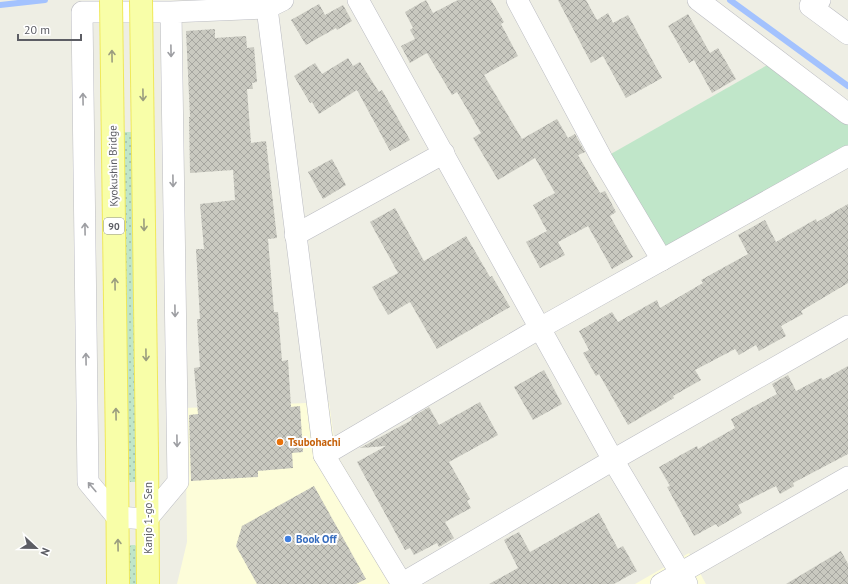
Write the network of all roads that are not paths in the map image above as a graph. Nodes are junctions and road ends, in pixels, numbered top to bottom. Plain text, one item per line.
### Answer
1 (111, 0) edge
2 (142, 0) edge
3 (358, 0) edge
4 (517, 0) edge
5 (698, 0) edge
6 (820, 0) edge
7 (275, 4) edge
8 (171, 12) junction
9 (848, 34) edge
10 (848, 114) edge
11 (444, 153) junction
12 (848, 156) edge
13 (295, 235) junction
14 (662, 260) junction
15 (848, 326) edge
16 (540, 328) junction
17 (324, 455) junction
18 (613, 460) junction
19 (848, 477) edge
20 (117, 517) junction
21 (148, 519) junction
22 (684, 578) edge
23 (118, 584) edge
24 (148, 584) edge
25 (401, 584) edge
26 (661, 584) edge

20 -> 1 main road, Kyokushin Bridge / 90, bridge
2 -> 21 main road, Kanjo 1-go Sen, bridge
3 - 11 street
4 - 14 street
5 - 10 street
6 - 9 street
7 - 8 street
7 - 13 street
20 -> 8 street
8 -> 21 street
11 - 13 street
11 - 16 street
12 - 14 street
13 - 17 street
14 - 16 street
15 - 18 street
16 - 17 street
16 - 18 street
17 - 25 street
18 - 22 street
18 - 25 street
19 - 22 street
20 - 21 street
23 -> 20 main road, 90
21 - 24 main road, Kanjo 1-go Sen
22 - 26 street

